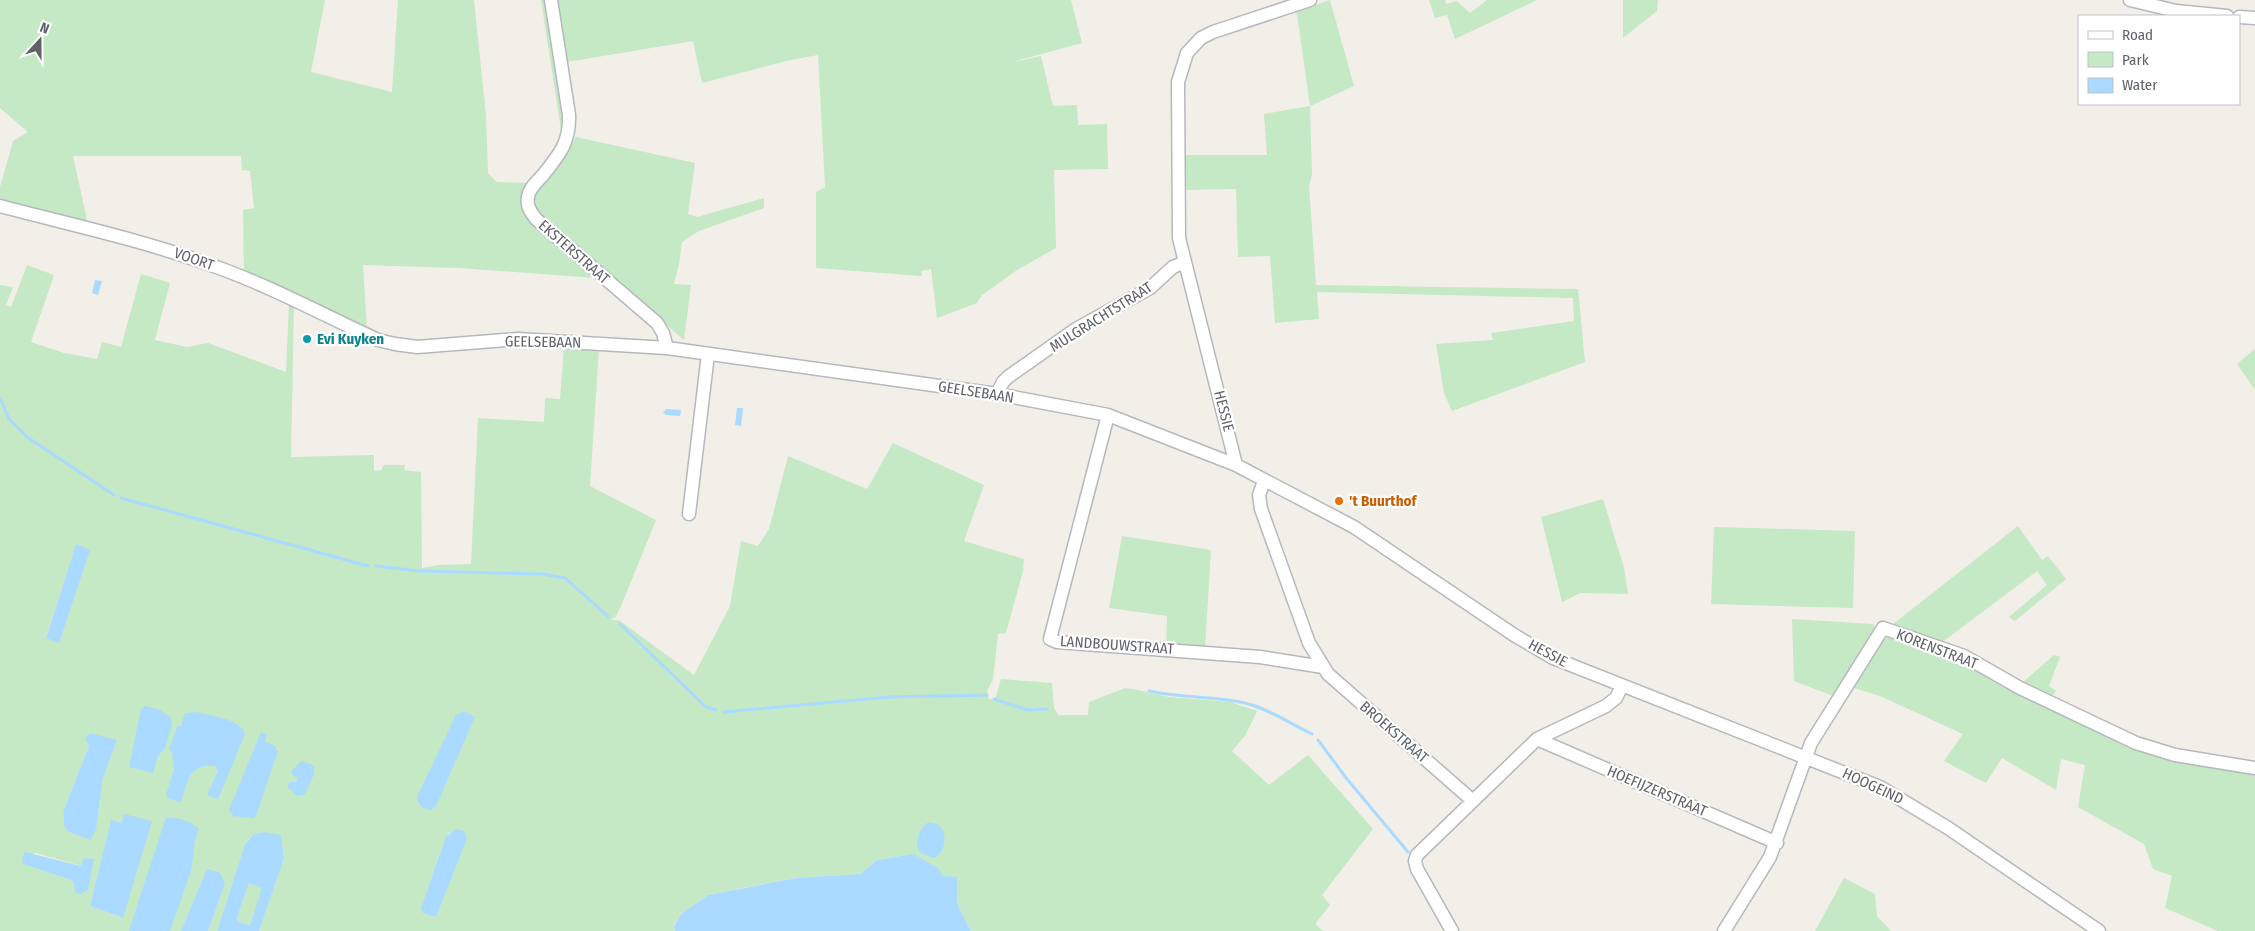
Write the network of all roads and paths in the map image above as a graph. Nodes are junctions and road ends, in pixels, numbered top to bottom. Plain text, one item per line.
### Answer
1 (551, 0) edge
2 (1310, 0) edge
3 (2130, 0) edge
4 (2217, 15) edge
5 (2240, 17) edge
6 (2255, 18) edge
7 (0, 206) edge
8 (1185, 262) junction
9 (378, 340) joint
10 (667, 348) junction
11 (708, 354) junction
12 (998, 394) junction
13 (1108, 415) junction
14 (1236, 465) junction
15 (1264, 481) junction
16 (689, 514) dead end
17 (1323, 667) junction
18 (1622, 686) junction
19 (1537, 739) junction
20 (1806, 757) junction
21 (2255, 768) edge
22 (1473, 801) junction
23 (1777, 843) junction
24 (1452, 931) edge
25 (1724, 931) edge
26 (2099, 931) edge

1 - 10 street, EKSTERSTRAAT
2 - 8 street, HESSIE
3 - 4 street
5 - 6 street
7 - 9 street, VOORT
8 - 12 street, MULGRACHTSTRAAT
8 - 14 street, HESSIE
9 - 10 street, GEELSEBAAN
10 - 11 street, GEELSEBAAN
11 - 12 street, GEELSEBAAN
11 - 16 street
12 - 13 street, GEELSEBAAN
13 - 14 street, GEELSEBAAN
13 - 17 street, LANDBOUWSTRAAT
14 - 15 street, HESSIE
15 - 17 street, BROEKSTRAAT
15 - 18 street, HESSIE
17 - 22 street, BROEKSTRAAT
18 - 19 street
18 - 20 street, HOOGEIND
19 - 22 street
19 - 23 street, HOEFIJZERSTRAAT
20 - 21 street, KORENSTRAAT
20 - 23 street, KORENSTRAAT
20 - 26 street, HOOGEIND
22 - 24 street
23 - 25 street, KORENSTRAAT

